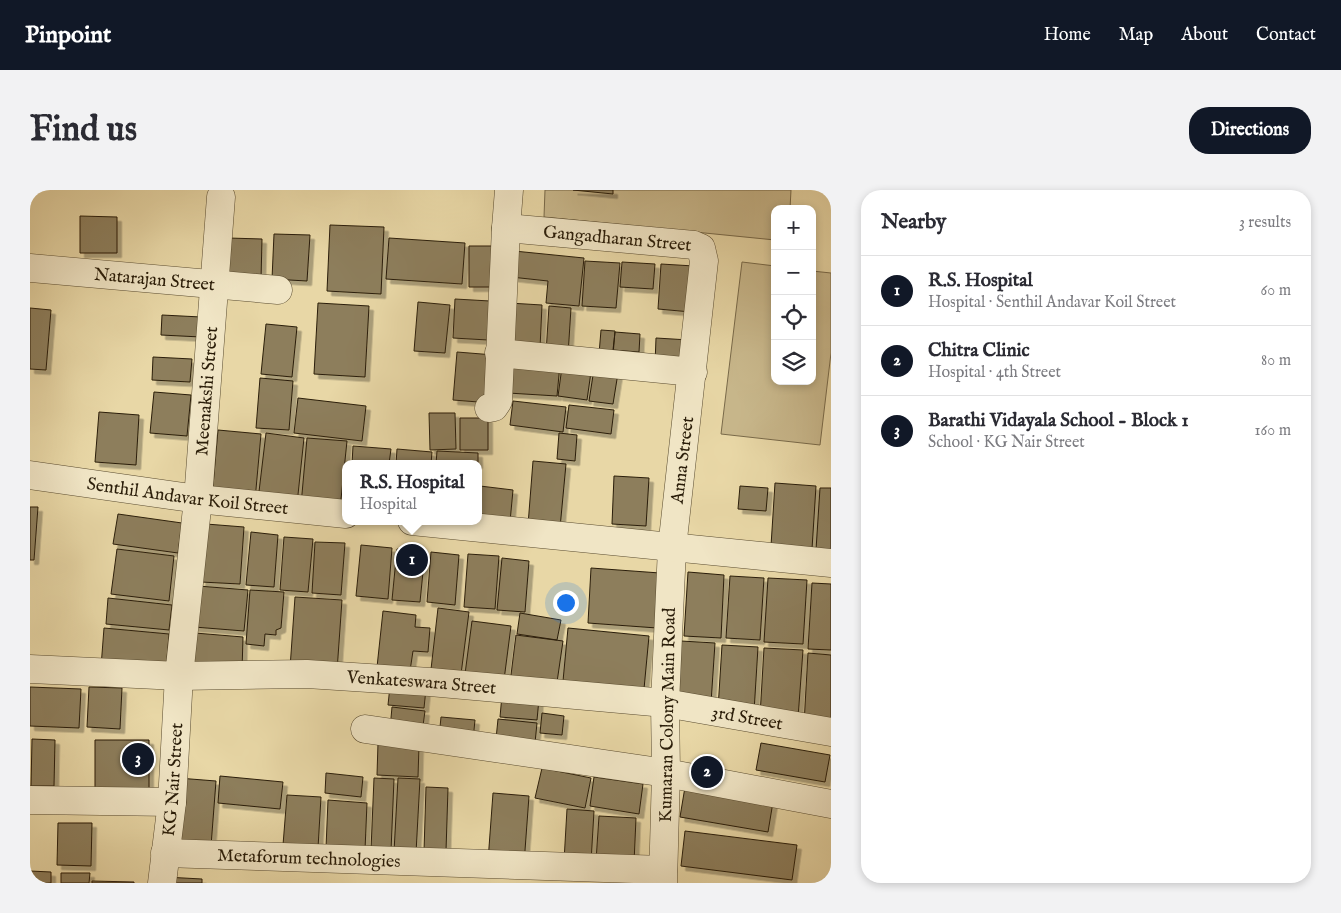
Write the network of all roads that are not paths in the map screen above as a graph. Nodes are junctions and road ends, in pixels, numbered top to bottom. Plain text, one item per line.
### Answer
1 (509, 190) edge
2 (221, 197) dead end
3 (506, 228) junction
4 (30, 268) edge
5 (216, 283) junction
6 (278, 290) dead end
7 (499, 353) junction
8 (693, 372) junction
9 (489, 408) dead end
10 (30, 475) edge
11 (198, 499) junction
12 (342, 514) edge
13 (451, 525) edge
14 (672, 548) junction
15 (831, 563) edge
16 (30, 670) edge
17 (179, 676) junction
18 (665, 703) junction
19 (365, 729) dead end
20 (831, 732) edge
21 (666, 773) junction
22 (30, 800) edge
23 (172, 802) junction
24 (831, 804) edge
25 (165, 853) junction
26 (663, 877) edge
27 (162, 883) edge

1 - 3 street
2 - 5 street, Meenakshi Street
3 - 7 street
3 - 8 street, Gangadharan Street
4 - 5 street, Natarajan Street
5 - 6 street, Natarajan Street
5 - 11 street, Meenakshi Street
7 - 8 street
7 - 9 street
8 - 14 street, Anna Street
10 - 11 street, Senthil Andavar Koil Street
11 - 12 street, Senthil Andavar Koil Street
11 - 17 street, Meenakshi Street
13 - 14 street
14 - 15 street
14 - 18 street, Kumaran Colony Main Road
16 - 17 street, Venkateswara Street
17 - 18 street, Venkateswara Street
17 - 23 street, KG Nair Street
18 - 20 street, 3rd Street
18 - 21 street, Kumaran Colony Main Road
19 - 21 street
21 - 24 street
21 - 26 street, Kumaran Colony Main Road
22 - 23 street
23 - 25 street, KG Nair Street
25 - 26 street, Metaforum technologies
25 - 27 street, KG Nair Street

